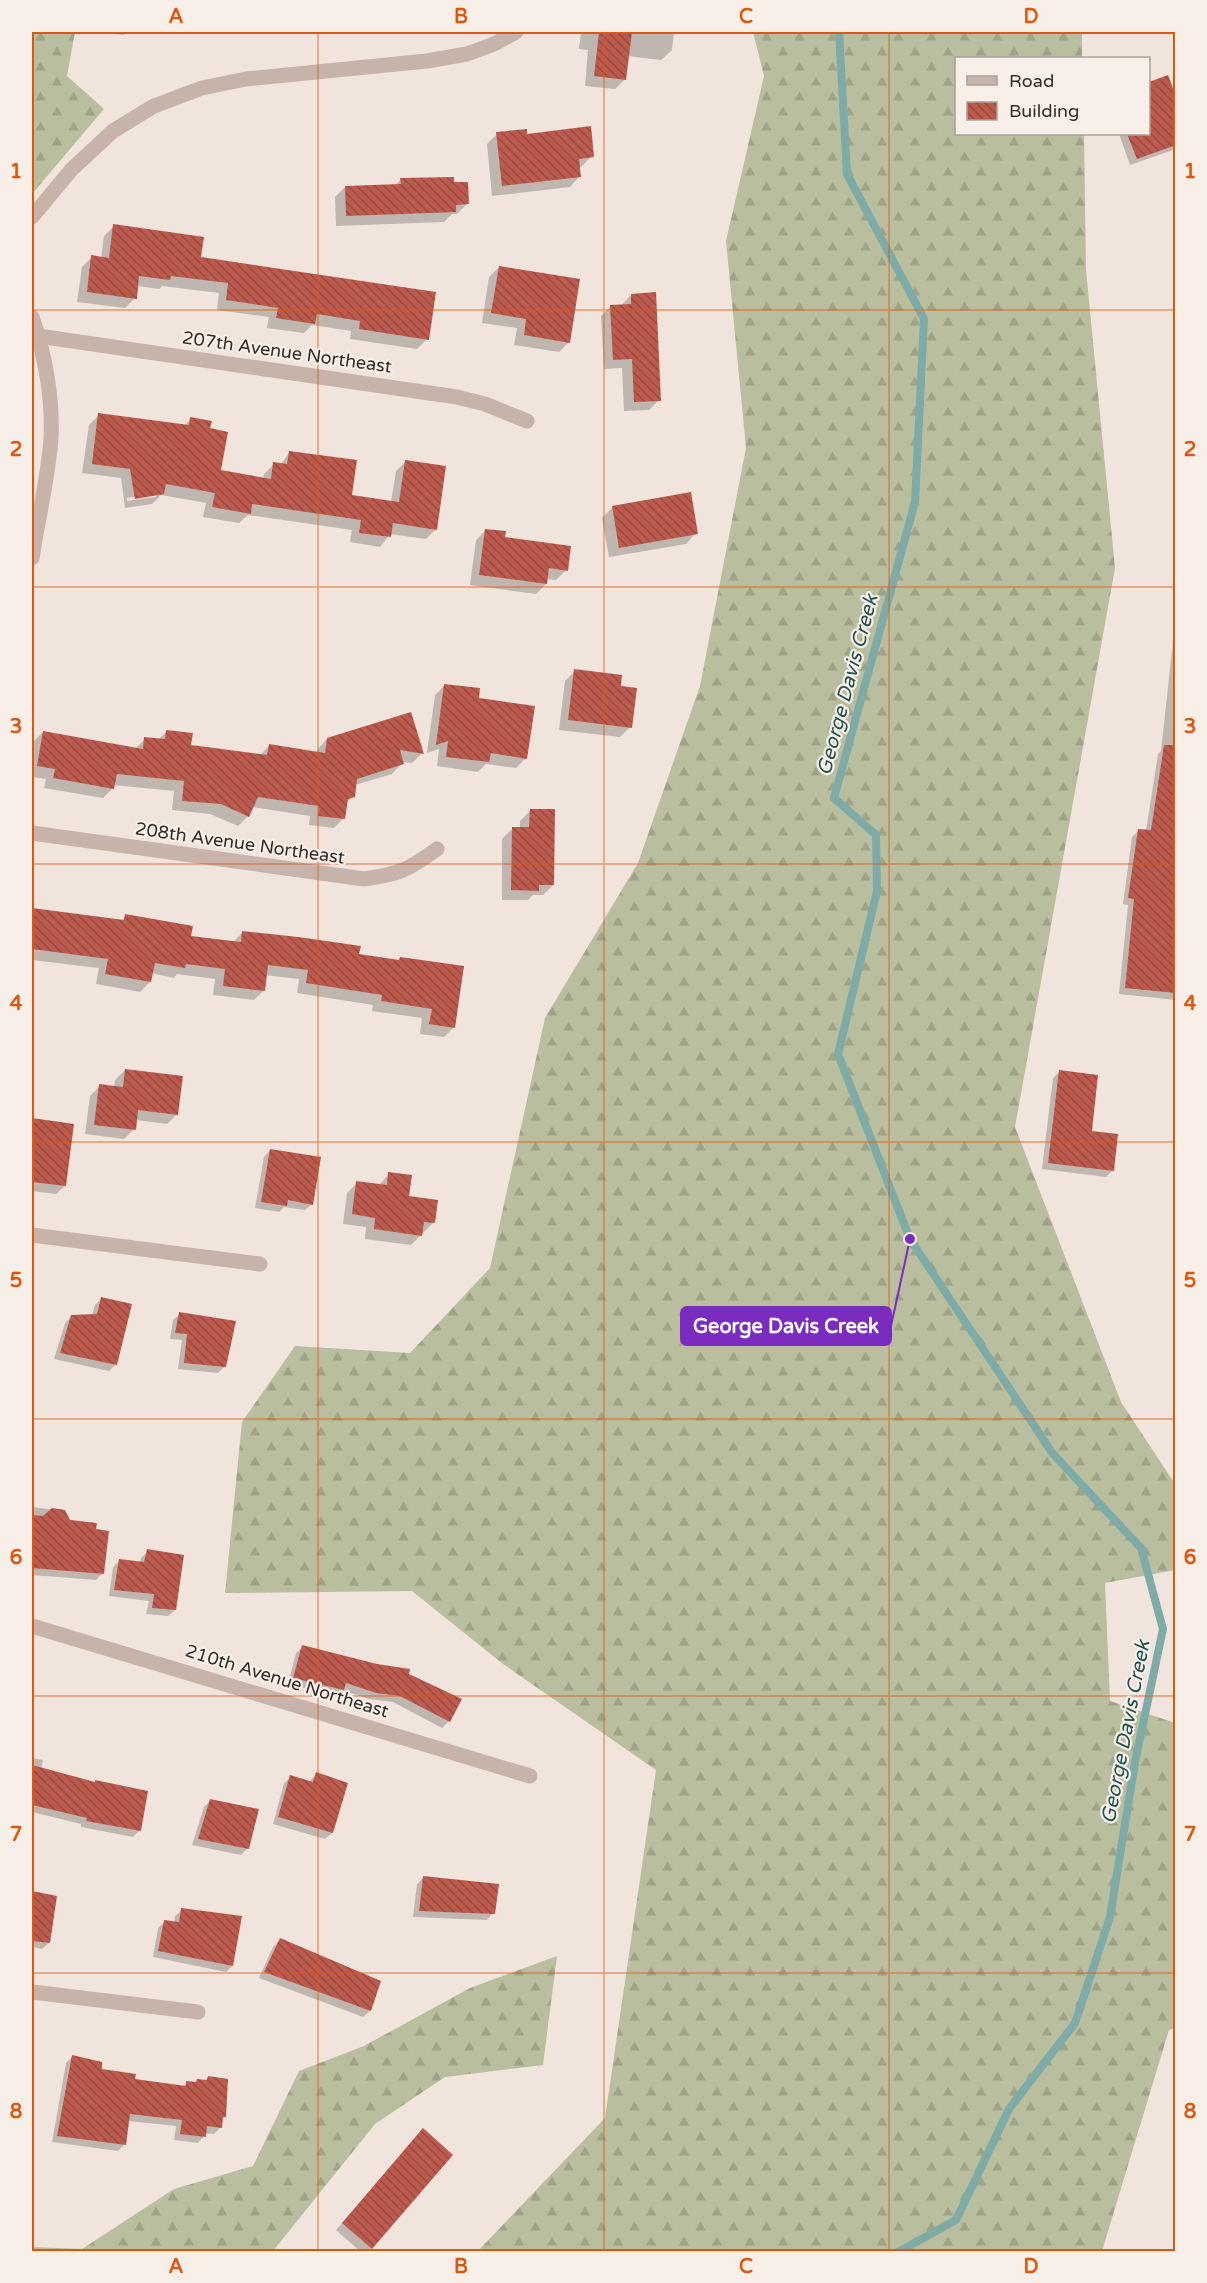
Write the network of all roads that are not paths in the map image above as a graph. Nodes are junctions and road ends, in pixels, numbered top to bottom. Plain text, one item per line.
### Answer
1 (516, 32) edge
2 (32, 218) edge
3 (32, 317) edge
4 (38, 336) junction
5 (527, 421) dead end
6 (32, 558) edge
7 (32, 833) edge
8 (437, 849) dead end
9 (32, 1235) edge
10 (260, 1264) dead end
11 (32, 1626) edge
12 (530, 1776) dead end
13 (32, 1992) edge
14 (198, 2012) dead end

1 - 2 street
3 - 4 street
4 - 5 street, 207th Avenue Northeast
4 - 6 street
7 - 8 street, 208th Avenue Northeast
9 - 10 street
11 - 12 street, 210th Avenue Northeast
13 - 14 street

